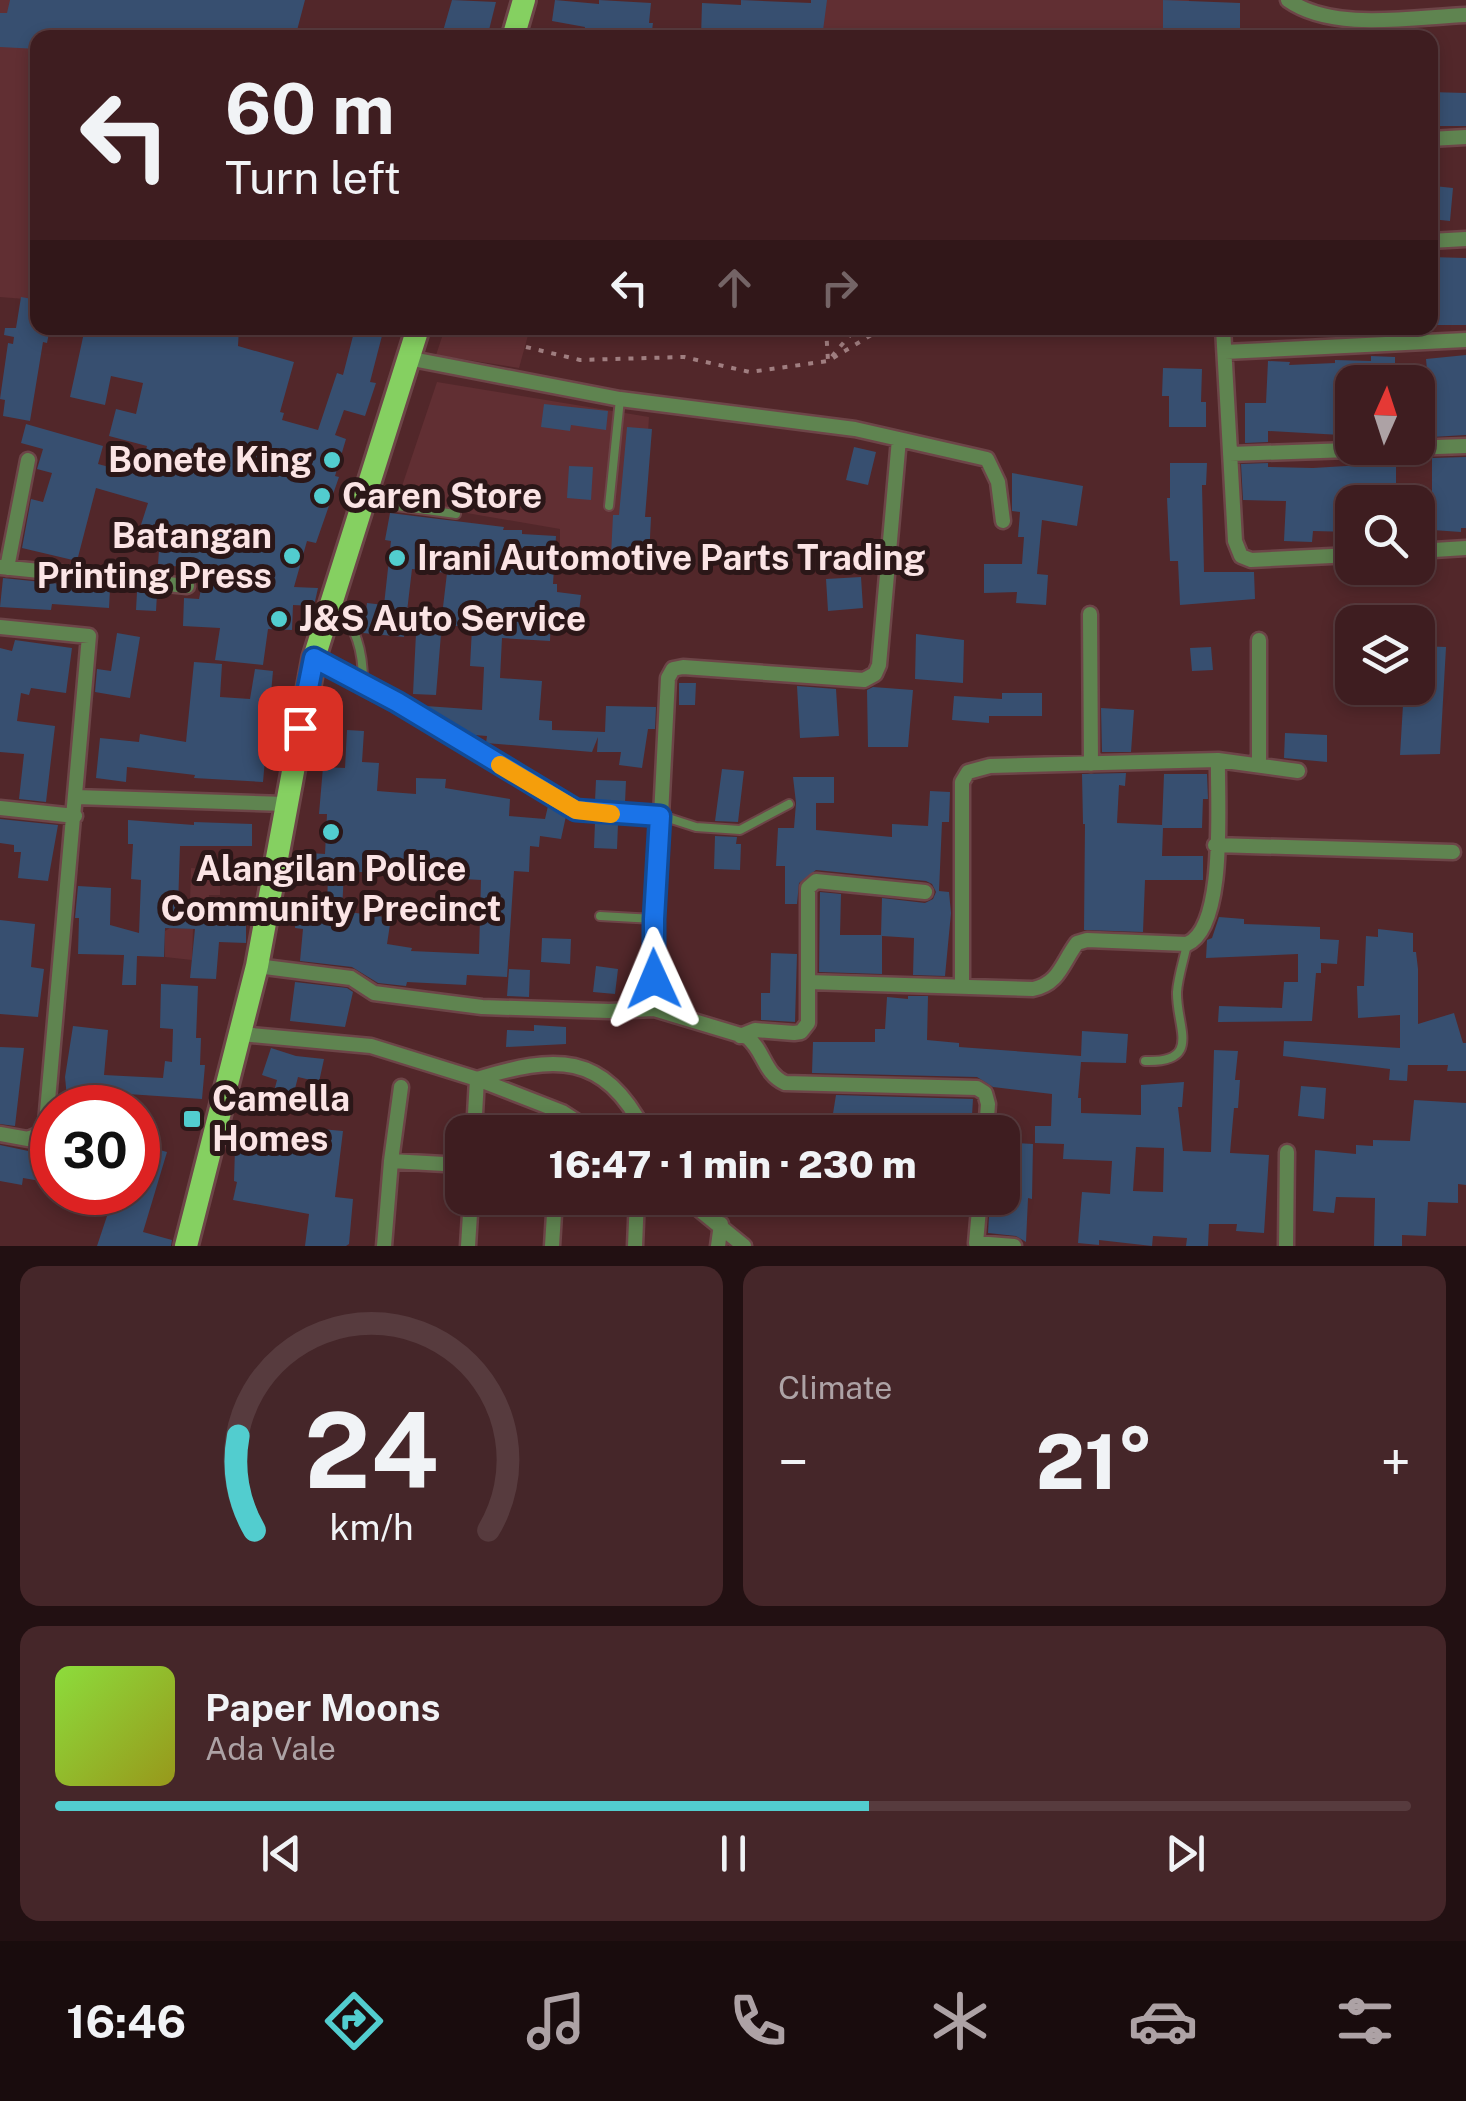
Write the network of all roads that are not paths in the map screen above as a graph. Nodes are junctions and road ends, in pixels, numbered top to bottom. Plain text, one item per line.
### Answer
1 (524, 0) edge
2 (1288, 0) edge
3 (1466, 16) edge
4 (515, 30) edge
5 (1466, 137) edge
6 (1438, 139) edge
7 (1466, 240) edge
8 (1438, 241) edge
9 (416, 335) edge
10 (1224, 335) edge
11 (1466, 340) edge
12 (1225, 352) junction
13 (408, 358) junction
14 (620, 399) junction
15 (899, 440) junction
16 (1466, 446) edge
17 (1230, 454) junction
18 (28, 460) dead end
19 (363, 502) junction
20 (610, 506) dead end
21 (456, 514) dead end
22 (1003, 520) dead end
23 (1466, 548) edge
24 (1435, 550) edge
25 (1335, 555) edge
26 (4, 568) edge
27 (187, 586) dead end
28 (333, 599) junction
29 (1090, 614) dead end
30 (0, 627) edge
31 (1259, 640) dead end
32 (314, 658) junction
33 (363, 682) junction
34 (1218, 760) junction
35 (1090, 764) junction
36 (1259, 765) junction
37 (1298, 771) dead end
38 (76, 797) junction
39 (285, 804) junction
40 (789, 804) dead end
41 (0, 808) edge
42 (75, 816) junction
43 (660, 816) junction
44 (1216, 845) junction
45 (1453, 852) dead end
46 (925, 892) dead end
47 (600, 916) dead end
48 (654, 919) junction
49 (1187, 944) junction
50 (256, 966) junction
51 (808, 982) junction
52 (962, 987) junction
53 (654, 1009) junction
54 (242, 1034) junction
55 (740, 1036) junction
56 (1145, 1062) dead end
57 (477, 1079) junction
58 (402, 1087) dead end
59 (562, 1112) junction
60 (475, 1115) edge
61 (562, 1115) edge
62 (567, 1115) edge
63 (634, 1115) edge
64 (987, 1115) edge
65 (0, 1134) edge
66 (1287, 1152) dead end
67 (390, 1160) junction
68 (445, 1164) edge
69 (470, 1215) edge
70 (555, 1215) edge
71 (637, 1215) edge
72 (708, 1215) edge
73 (978, 1215) edge
74 (720, 1224) junction
75 (974, 1244) edge
76 (186, 1246) edge
77 (384, 1246) edge
78 (468, 1246) edge
79 (552, 1246) edge
80 (634, 1246) edge
81 (718, 1246) edge
82 (744, 1246) edge
83 (1014, 1246) edge
84 (1286, 1246) edge

1 - 4 main road
2 - 3 street
5 - 6 street
7 - 8 street
9 - 13 main road
10 - 12 street
11 - 12 street
12 - 17 street
13 - 14 street
13 - 19 main road
14 - 15 street
14 - 20 lane
15 - 22 street
15 - 43 street
16 - 17 street
17 - 25 street
18 - 26 street
19 - 21 lane
19 - 28 main road
23 - 24 street
26 - 27 street
28 - 32 main road
28 - 33 lane
29 - 35 street
30 - 38 street
31 - 36 street
32 - 33 street
32 - 39 main road
33 - 43 street
34 - 35 street
34 - 36 street
34 - 44 street
35 - 52 street
36 - 37 street
38 - 39 street
38 - 42 street
39 - 50 main road
40 - 43 lane
41 - 42 street
42 - 65 street
43 - 48 street
44 - 45 street
44 - 49 street
46 - 51 street
47 - 48 lane
48 - 53 street
49 - 52 street
49 - 56 lane
50 - 53 street
50 - 54 main road
51 - 52 street
51 - 55 street
53 - 55 street
54 - 57 street
54 - 76 main road
55 - 64 street
57 - 59 street
57 - 60 street
57 - 63 street
58 - 67 street
59 - 61 street
59 - 62 street
66 - 84 street
67 - 68 street
67 - 77 street
69 - 78 street
70 - 79 street
71 - 80 street
72 - 74 street
73 - 75 street
74 - 81 street
74 - 82 street
75 - 83 street

